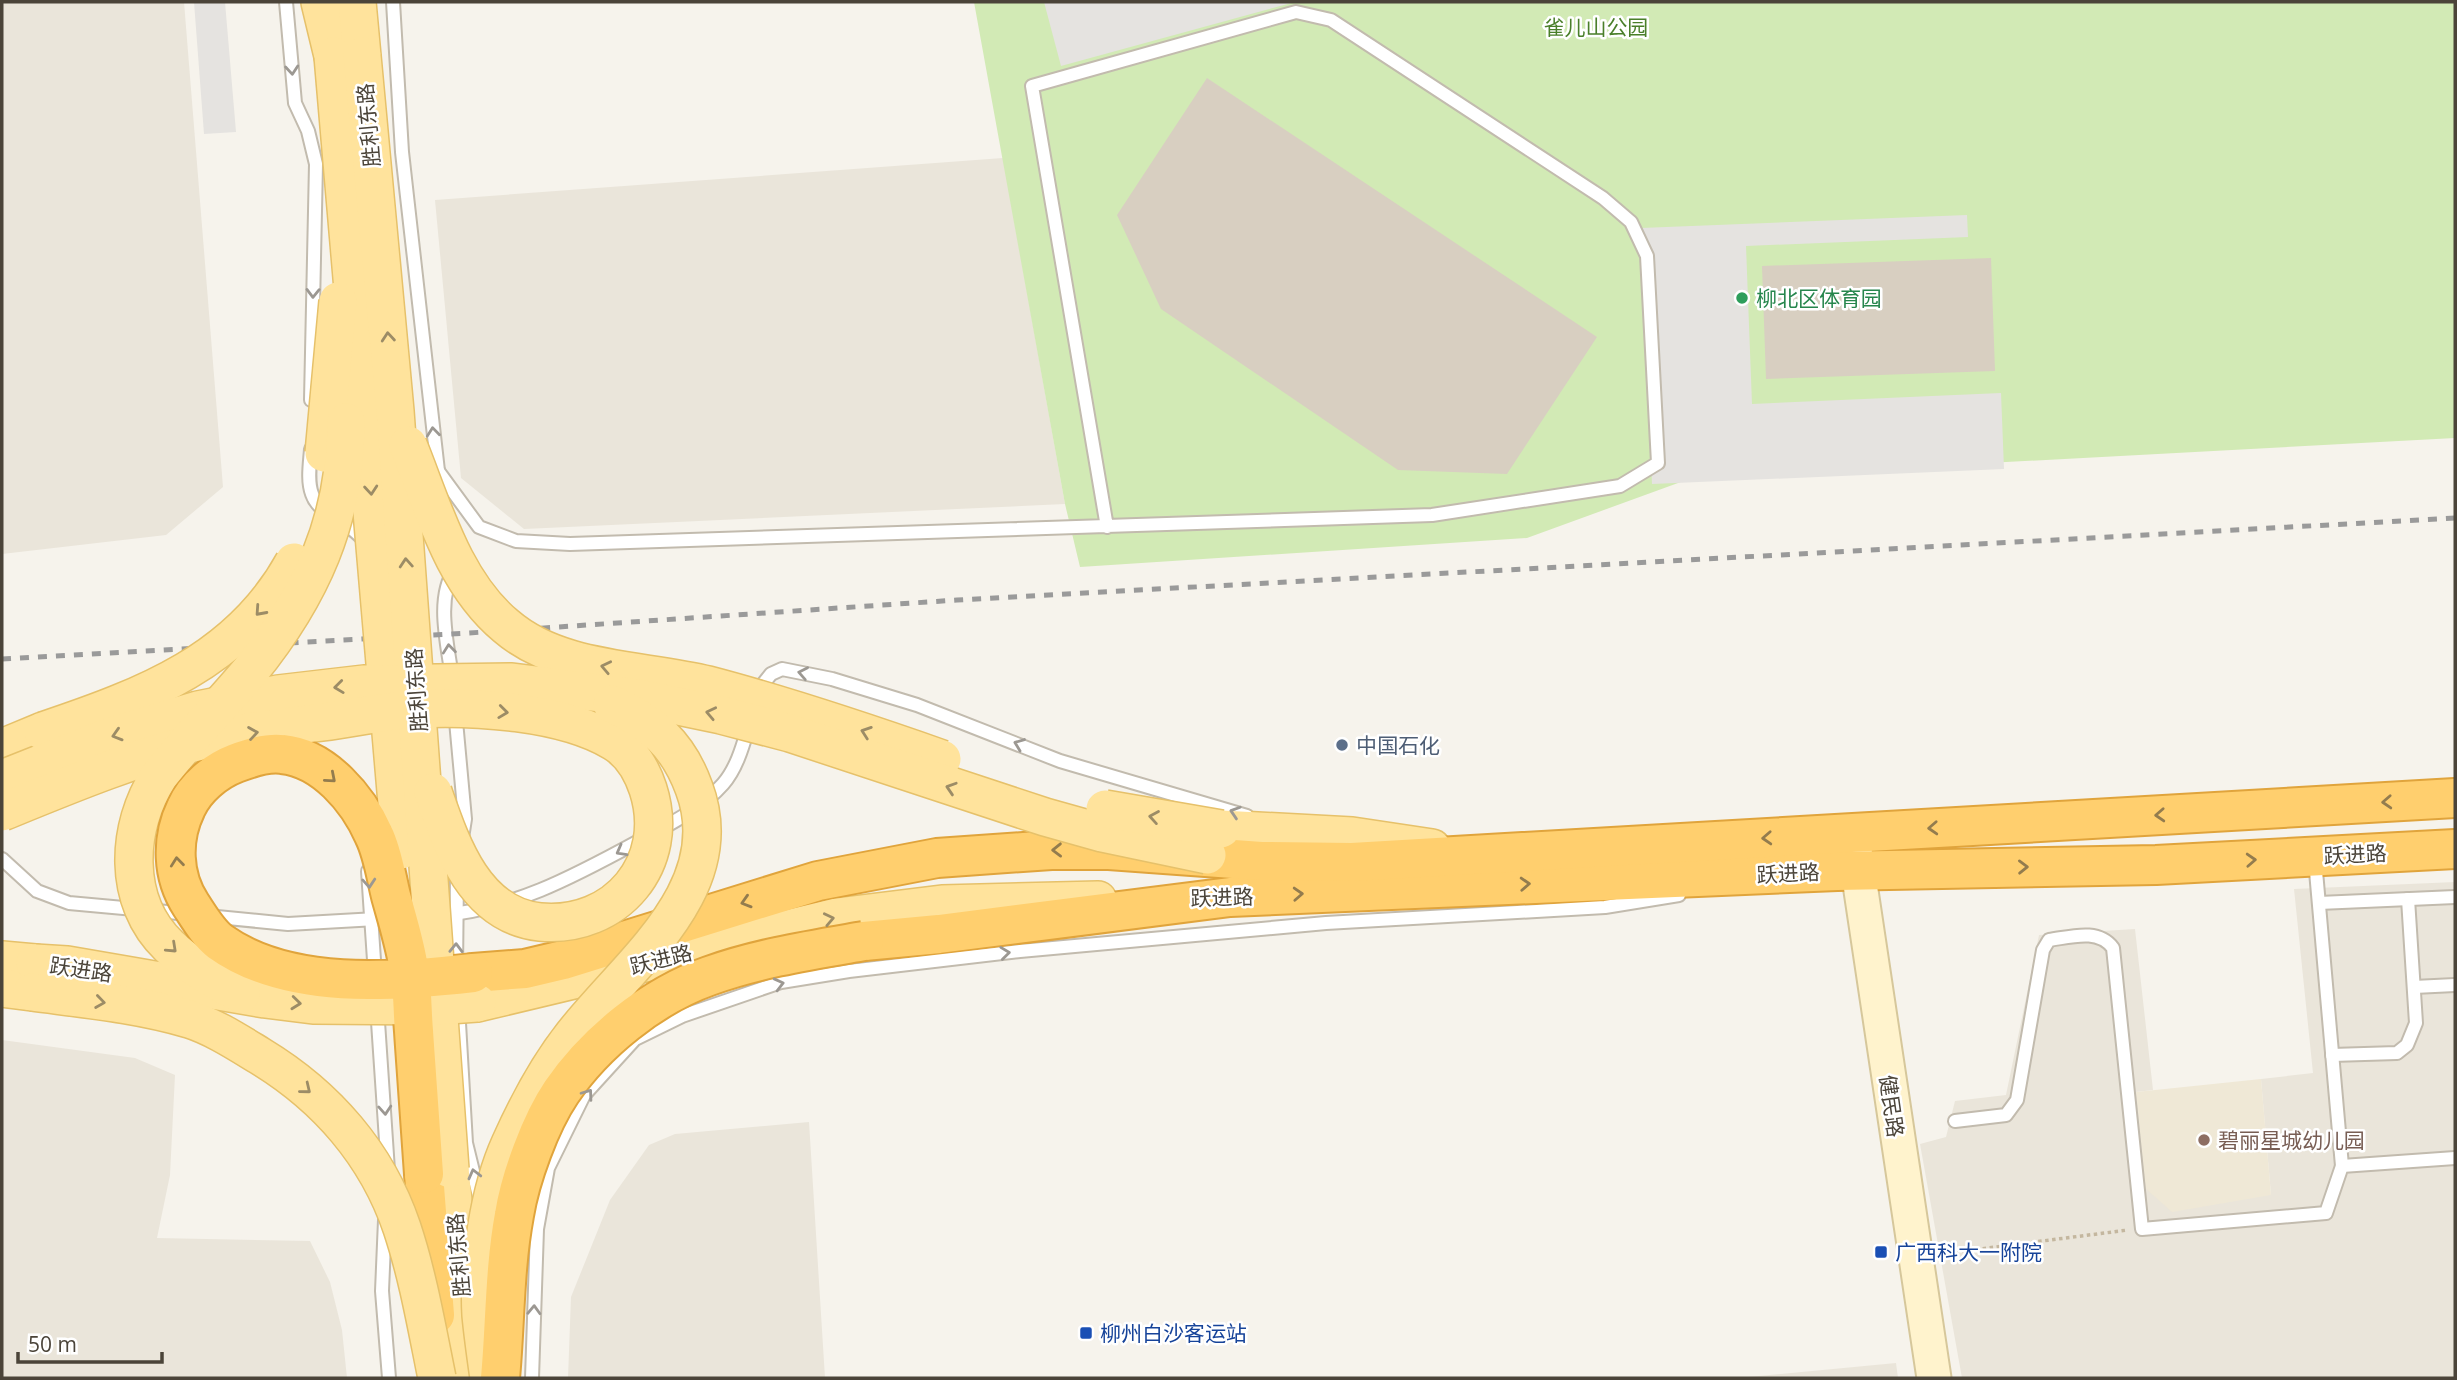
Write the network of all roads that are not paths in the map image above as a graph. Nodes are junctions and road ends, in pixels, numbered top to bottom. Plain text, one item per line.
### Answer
1 (286, 2) edge
2 (320, 2) edge
3 (328, 2) edge
4 (357, 2) edge
5 (363, 2) edge
6 (393, 2) edge
7 (348, 56) junction
8 (341, 143) junction
9 (340, 274) junction
10 (311, 411) dead end
11 (395, 411) junction
12 (311, 438) dead end
13 (438, 471) junction
14 (453, 514) dead end
15 (1107, 527) junction
16 (465, 548) dead end
17 (586, 691) junction
18 (2, 748) edge
19 (421, 758) junction
20 (2, 779) edge
21 (2455, 798) edge
22 (2, 812) edge
23 (1300, 834) junction
24 (1217, 847) junction
25 (2455, 849) edge
26 (1846, 852) junction
27 (1475, 855) junction
28 (2315, 856) junction
29 (2, 859) edge
30 (1714, 890) dead end
31 (1687, 894) dead end
32 (1230, 897) junction
33 (2455, 897) edge
34 (2408, 899) junction
35 (2319, 903) junction
36 (456, 914) junction
37 (372, 920) junction
38 (409, 965) junction
39 (18, 976) edge
40 (2455, 985) edge
41 (2414, 986) junction
42 (475, 988) junction
43 (241, 993) junction
44 (2332, 1055) junction
45 (1955, 1121) dead end
46 (2455, 1158) edge
47 (2342, 1166) junction
48 (537, 1229) junction
49 (389, 1378) edge
50 (439, 1378) edge
51 (470, 1378) edge
52 (489, 1378) edge
53 (500, 1378) edge
54 (532, 1378) edge
55 (1916, 1378) edge
56 (1934, 1378) edge

1 -> 10 lane
2 - 7 main road
3 - 7 main road, 胜利东路
4 - 7 main road, 胜利东路
5 - 7 main road
13 -> 6 lane
7 - 8 main road, 胜利东路, bridge
11 -> 7 main road, 胜利东路, bridge
8 - 9 main road, bridge
8 -> 38 main road, 胜利东路, bridge
9 -> 18 main road, bridge
9 -> 43 main road, bridge
19 -> 11 main road, 胜利东路, bridge
24 -> 11 main road, bridge
12 -> 37 lane
13 - 14 lane
13 - 15 lane
15 - 15 lane
36 -> 16 lane
17 -> 20 main road, 跃进路, bridge
24 -> 17 main road, 跃进路, bridge
17 - 52 main road, bridge
22 -> 19 main road, bridge
19 - 51 main road, 胜利东路, bridge
21 -> 26 highway, 跃进路
23 - 24 main road
23 - 27 main road
23 -> 36 lane
24 - 27 highway, 跃进路
24 -> 42 highway, bridge
25 - 28 highway, 跃进路
26 -> 27 highway, 跃进路
26 -> 28 highway, 跃进路
26 - 30 lane
32 -> 26 highway, 跃进路
26 - 55 main road, 健民路
26 - 56 main road, 健民路
28 - 35 lane
29 - 37 lane
48 -> 31 lane
42 -> 32 main road, 跃进路
32 - 53 highway, bridge
33 - 34 lane
34 - 35 lane
34 - 41 lane
35 - 44 lane
36 - 37 lane
48 -> 36 lane
37 -> 49 lane
42 -> 38 highway, bridge
38 - 50 highway, 胜利东路, bridge
39 - 43 main road, 跃进路, bridge
39 -> 50 main road, bridge
40 - 41 lane
41 - 44 lane
43 -> 42 main road, 跃进路, bridge
44 - 47 lane
45 - 47 lane
46 - 47 lane
54 -> 48 lane

